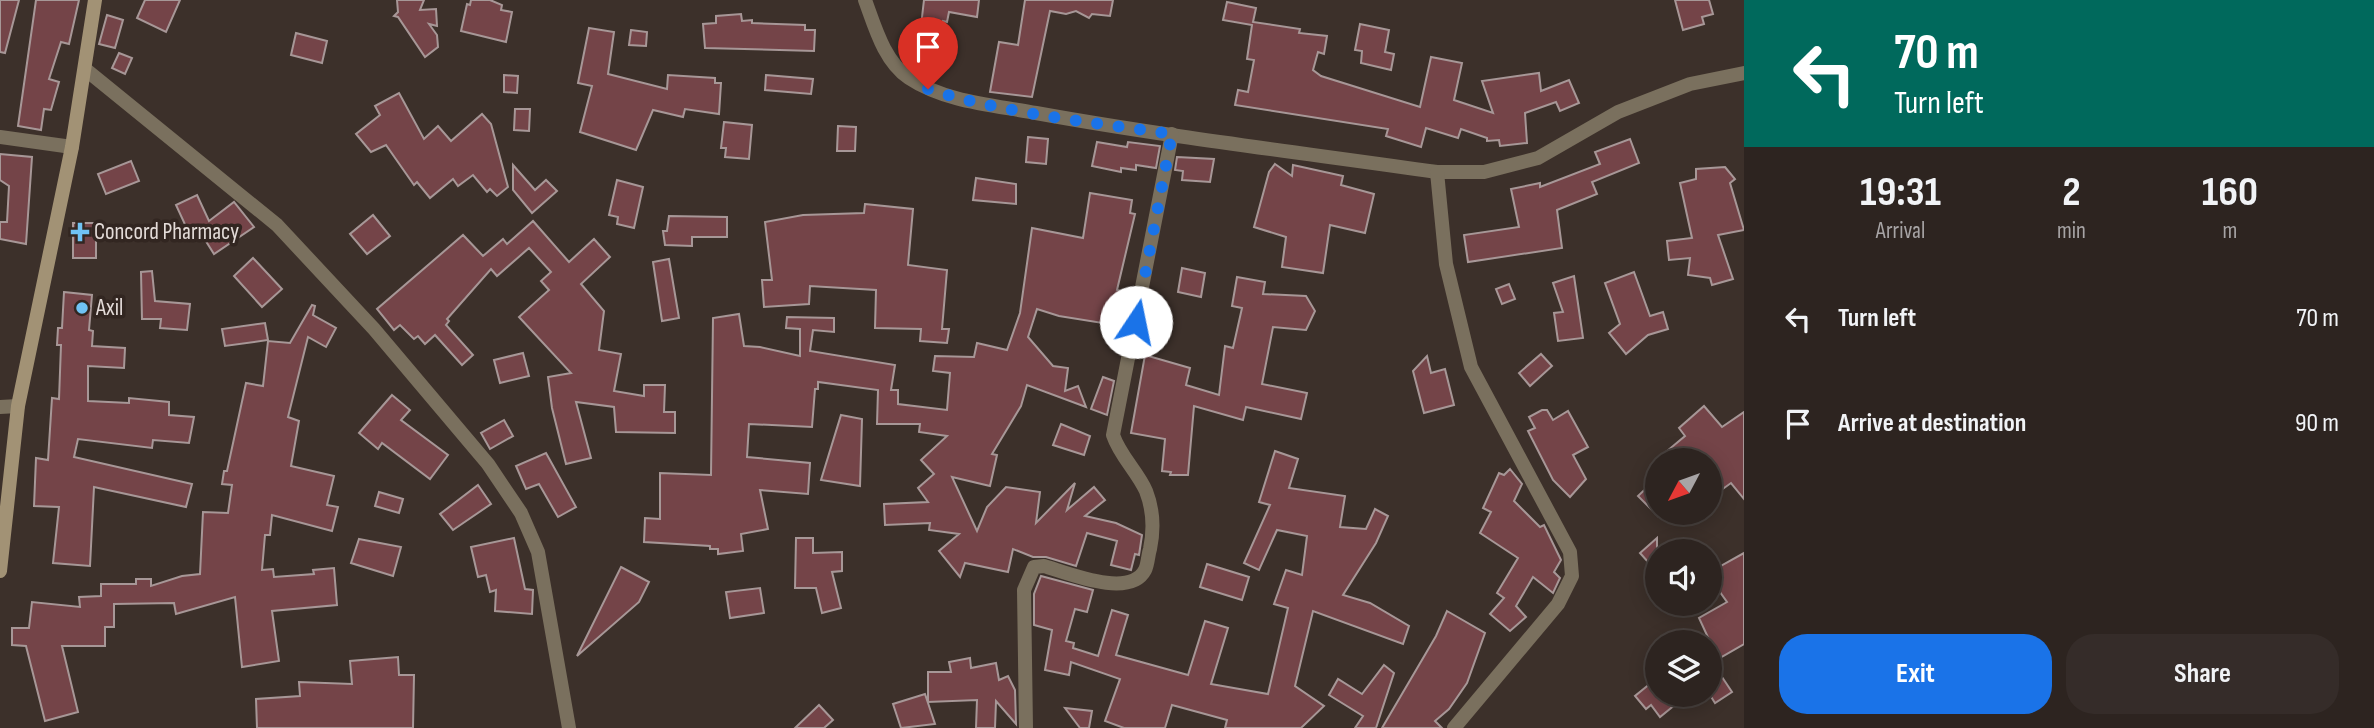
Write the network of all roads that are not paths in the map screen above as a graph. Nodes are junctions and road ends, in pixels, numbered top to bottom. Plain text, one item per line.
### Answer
1 (95, 0) edge
2 (865, 0) edge
3 (85, 69) junction
4 (1744, 73) edge
5 (1172, 134) junction
6 (0, 137) edge
7 (72, 147) junction
8 (1437, 172) junction
9 (0, 407) edge
10 (18, 407) junction
11 (0, 571) edge
12 (569, 728) edge
13 (1026, 728) edge
14 (1454, 728) edge

1 - 3 street
2 - 5 street
3 - 7 street
3 - 12 street
4 - 8 street
5 - 8 street
5 - 13 street
6 - 7 street
7 - 10 street
8 - 14 street
9 - 10 street
10 - 11 street

